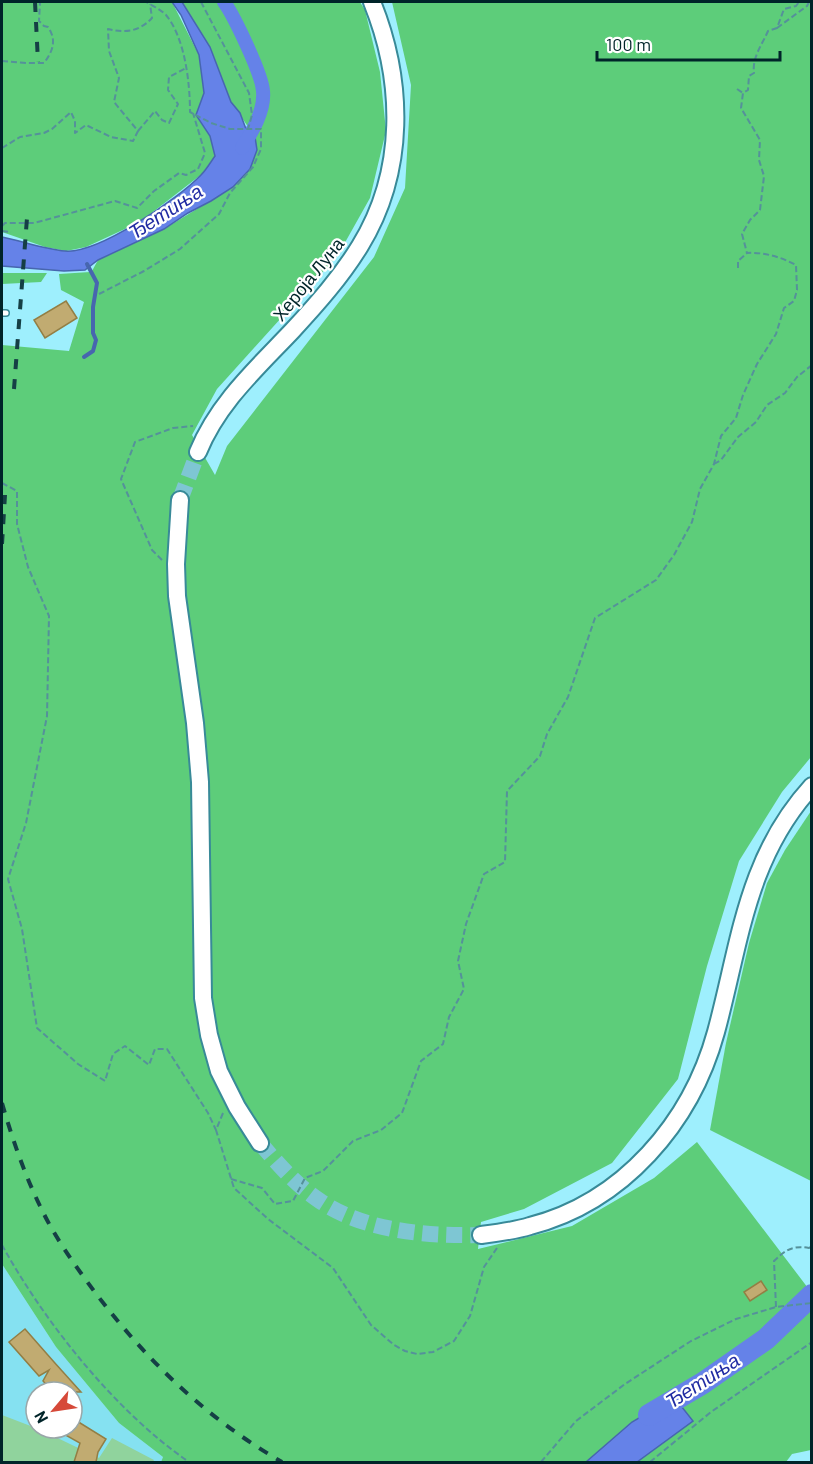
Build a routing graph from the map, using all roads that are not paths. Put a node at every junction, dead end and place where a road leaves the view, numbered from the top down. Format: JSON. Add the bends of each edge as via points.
{"nodes":[{"id":1,"x":372,"y":2,"type":"edge"},
{"id":2,"x":198,"y":452,"type":"tunnel mouth"},
{"id":3,"x":180,"y":500,"type":"tunnel mouth"},
{"id":4,"x":812,"y":786,"type":"edge"},
{"id":5,"x":260,"y":1143,"type":"tunnel mouth"},
{"id":6,"x":481,"y":1234,"type":"tunnel mouth"}],
"edges":[{"from":1,"to":2,"type":"main road","name":"Хероја Луна","via":[[394,80],[396,131],[384,194],[370,228],[336,281],[241,383],[211,425]]},
{"from":3,"to":5,"type":"main road","via":[[176,575],[200,782],[203,998],[213,1054],[232,1098]]},
{"from":4,"to":6,"type":"main road","via":[[783,824],[754,882],[712,1046],[680,1115],[641,1163],[600,1195],[550,1220]]}]}
